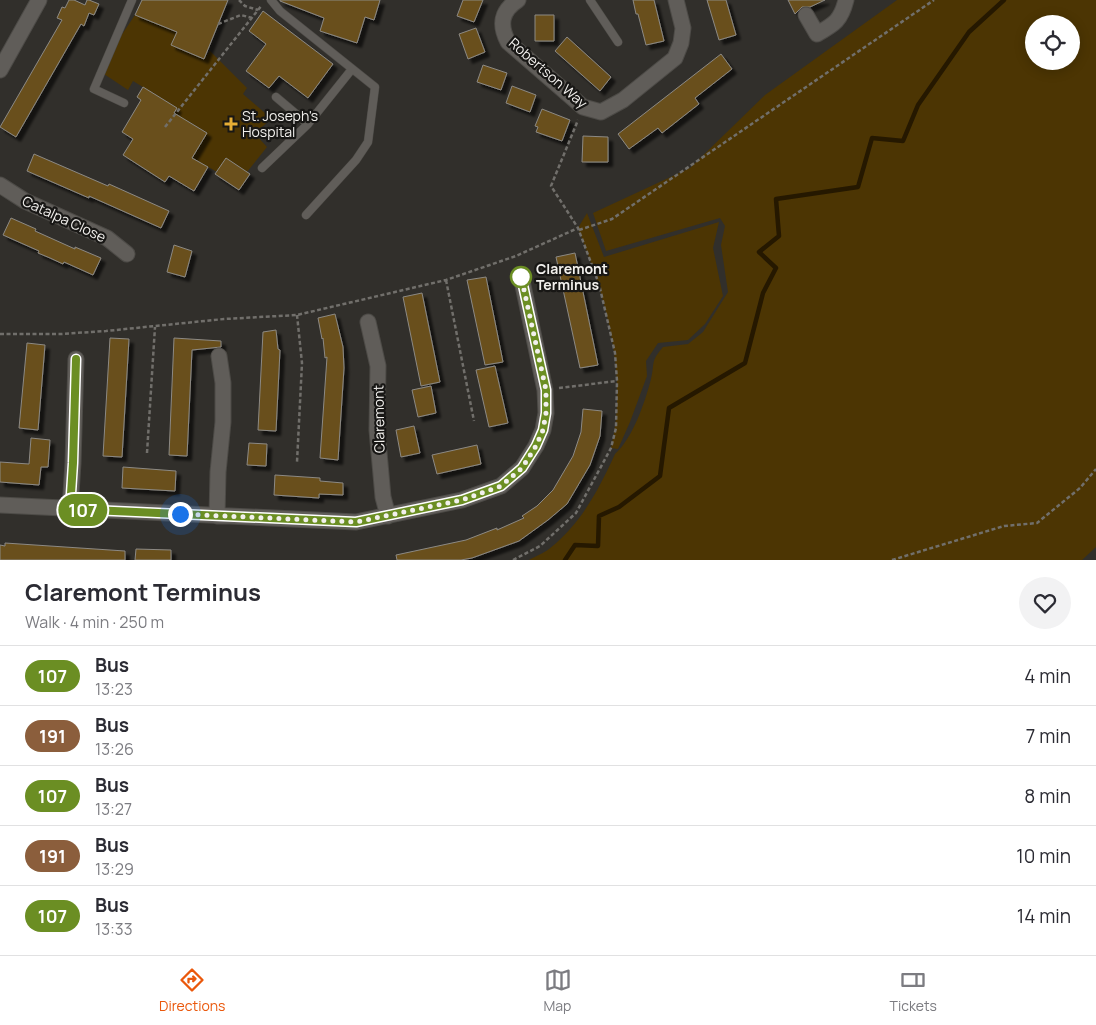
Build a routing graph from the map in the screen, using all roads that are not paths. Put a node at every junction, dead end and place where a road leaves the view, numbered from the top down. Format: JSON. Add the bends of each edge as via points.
{"nodes":[{"id":1,"x":132,"y":0,"type":"edge"},
{"id":2,"x":271,"y":0,"type":"edge"},
{"id":3,"x":518,"y":0,"type":"edge"},
{"id":4,"x":590,"y":0,"type":"edge"},
{"id":5,"x":676,"y":0,"type":"edge"},
{"id":6,"x":846,"y":0,"type":"edge"},
{"id":7,"x":35,"y":1,"type":"edge"},
{"id":8,"x":806,"y":15,"type":"dead end"},
{"id":9,"x":618,"y":42,"type":"dead end"},
{"id":10,"x":352,"y":69,"type":"junction"},
{"id":11,"x":0,"y":70,"type":"edge"},
{"id":12,"x":276,"y":97,"type":"dead end"},
{"id":13,"x":124,"y":103,"type":"dead end"},
{"id":14,"x":308,"y":124,"type":"junction"},
{"id":15,"x":262,"y":168,"type":"dead end"},
{"id":16,"x":0,"y":185,"type":"edge"},
{"id":17,"x":306,"y":214,"type":"dead end"},
{"id":18,"x":127,"y":254,"type":"dead end"},
{"id":19,"x":521,"y":276,"type":"dead end"},
{"id":20,"x":368,"y":322,"type":"dead end"},
{"id":21,"x":220,"y":356,"type":"dead end"},
{"id":22,"x":76,"y":359,"type":"dead end"},
{"id":23,"x":0,"y":505,"type":"edge"},
{"id":24,"x":70,"y":509,"type":"junction"},
{"id":25,"x":217,"y":516,"type":"junction"},
{"id":26,"x":388,"y":516,"type":"junction"}],
"edges":[{"from":1,"to":13,"type":"lane","via":[[94,89]]},
{"from":2,"to":10,"type":"lane","via":[[280,11]]},
{"from":3,"to":5,"type":"street","name":"Robertson Way","via":[[506,12],[502,23],[508,42],[583,107],[601,112],[623,100],[674,58],[683,28]]},
{"from":4,"to":9,"type":"lane"},
{"from":6,"to":8,"type":"street","via":[[843,14],[834,25],[817,34]]},
{"from":7,"to":11,"type":"street"},
{"from":10,"to":14,"type":"lane"},
{"from":10,"to":17,"type":"lane","via":[[375,87],[368,142],[356,160]]},
{"from":12,"to":14,"type":"lane"},
{"from":14,"to":15,"type":"lane"},
{"from":16,"to":18,"type":"street","name":"Catalpa Close","via":[[24,201],[107,238]]},
{"from":19,"to":26,"type":"street","via":[[546,390],[543,430],[536,446],[522,468],[501,486],[462,500]]},
{"from":20,"to":26,"type":"street","name":"Claremont","via":[[378,366],[377,430],[383,497]]},
{"from":21,"to":25,"type":"street","via":[[223,422]]},
{"from":22,"to":24,"type":"street"},
{"from":23,"to":24,"type":"street"},
{"from":24,"to":25,"type":"street"},
{"from":25,"to":26,"type":"street","via":[[356,522]]}]}
